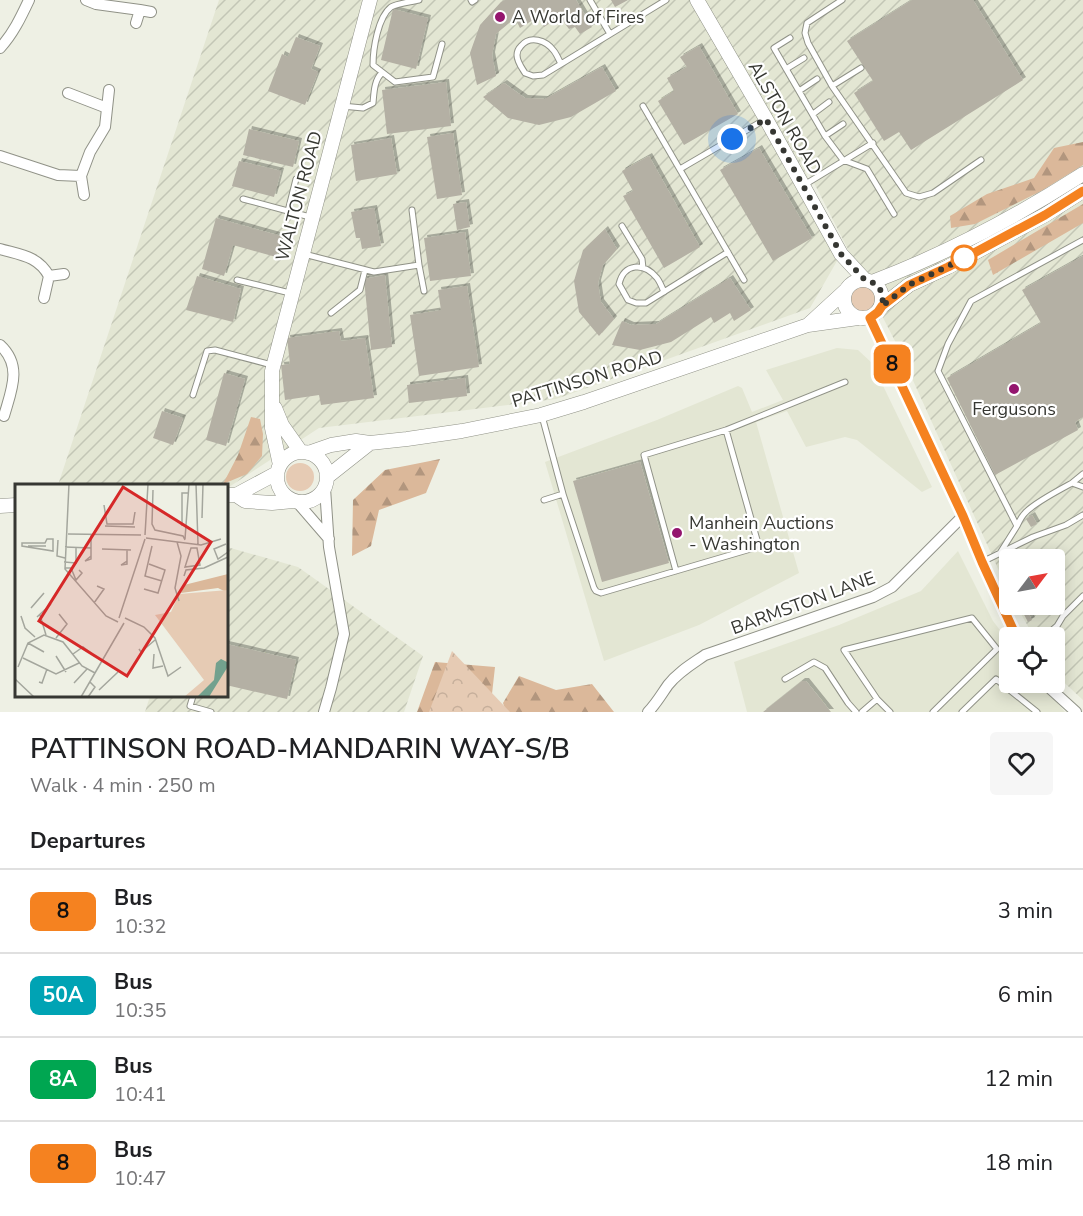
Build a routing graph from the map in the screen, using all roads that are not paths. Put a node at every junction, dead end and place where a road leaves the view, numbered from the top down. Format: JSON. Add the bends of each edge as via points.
{"nodes":[{"id":1,"x":29,"y":0,"type":"edge"},
{"id":2,"x":86,"y":0,"type":"edge"},
{"id":3,"x":370,"y":0,"type":"edge"},
{"id":4,"x":419,"y":0,"type":"edge"},
{"id":5,"x":590,"y":0,"type":"edge"},
{"id":6,"x":666,"y":0,"type":"edge"},
{"id":7,"x":696,"y":0,"type":"edge"},
{"id":8,"x":842,"y":0,"type":"edge"},
{"id":9,"x":136,"y":24,"type":"dead end"},
{"id":10,"x":610,"y":34,"type":"junction"},
{"id":11,"x":790,"y":38,"type":"dead end"},
{"id":12,"x":442,"y":44,"type":"dead end"},
{"id":13,"x":0,"y":48,"type":"edge"},
{"id":14,"x":804,"y":58,"type":"dead end"},
{"id":15,"x":561,"y":64,"type":"junction"},
{"id":16,"x":861,"y":68,"type":"dead end"},
{"id":17,"x":786,"y":69,"type":"junction"},
{"id":18,"x":382,"y":73,"type":"junction"},
{"id":19,"x":817,"y":79,"type":"dead end"},
{"id":20,"x":832,"y":86,"type":"junction"},
{"id":21,"x":109,"y":90,"type":"dead end"},
{"id":22,"x":799,"y":91,"type":"junction"},
{"id":23,"x":69,"y":93,"type":"dead end"},
{"id":24,"x":829,"y":102,"type":"dead end"},
{"id":25,"x":341,"y":106,"type":"junction"},
{"id":26,"x":643,"y":106,"type":"dead end"},
{"id":27,"x":107,"y":108,"type":"junction"},
{"id":28,"x":813,"y":114,"type":"junction"},
{"id":29,"x":766,"y":119,"type":"junction"},
{"id":30,"x":843,"y":124,"type":"dead end"},
{"id":31,"x":825,"y":136,"type":"junction"},
{"id":32,"x":873,"y":143,"type":"junction"},
{"id":33,"x":0,"y":156,"type":"edge"},
{"id":34,"x":843,"y":160,"type":"junction"},
{"id":35,"x":981,"y":160,"type":"dead end"},
{"id":36,"x":680,"y":169,"type":"junction"},
{"id":37,"x":1083,"y":174,"type":"edge"},
{"id":38,"x":81,"y":176,"type":"junction"},
{"id":39,"x":296,"y":178,"type":"dead end"},
{"id":40,"x":803,"y":186,"type":"junction"},
{"id":41,"x":1083,"y":191,"type":"edge"},
{"id":42,"x":84,"y":195,"type":"dead end"},
{"id":43,"x":243,"y":199,"type":"dead end"},
{"id":44,"x":412,"y":210,"type":"dead end"},
{"id":45,"x":288,"y":211,"type":"junction"},
{"id":46,"x":894,"y":214,"type":"dead end"},
{"id":47,"x":312,"y":217,"type":"junction"},
{"id":48,"x":622,"y":226,"type":"dead end"},
{"id":49,"x":1083,"y":240,"type":"edge"},
{"id":50,"x":0,"y":249,"type":"edge"},
{"id":51,"x":728,"y":252,"type":"junction"},
{"id":52,"x":303,"y":253,"type":"junction"},
{"id":53,"x":841,"y":254,"type":"junction"},
{"id":54,"x":419,"y":266,"type":"junction"},
{"id":55,"x":643,"y":268,"type":"junction"},
{"id":56,"x":365,"y":270,"type":"junction"},
{"id":57,"x":64,"y":274,"type":"dead end"},
{"id":58,"x":49,"y":276,"type":"junction"},
{"id":59,"x":237,"y":280,"type":"dead end"},
{"id":60,"x":744,"y":280,"type":"dead end"},
{"id":61,"x":868,"y":281,"type":"junction"},
{"id":62,"x":847,"y":289,"type":"junction"},
{"id":63,"x":424,"y":291,"type":"dead end"},
{"id":64,"x":664,"y":292,"type":"junction"},
{"id":65,"x":292,"y":294,"type":"junction"},
{"id":66,"x":44,"y":298,"type":"dead end"},
{"id":67,"x":882,"y":306,"type":"junction"},
{"id":68,"x":331,"y":313,"type":"dead end"},
{"id":69,"x":864,"y":318,"type":"junction"},
{"id":70,"x":808,"y":326,"type":"junction"},
{"id":71,"x":0,"y":345,"type":"edge"},
{"id":72,"x":273,"y":365,"type":"junction"},
{"id":73,"x":845,"y":382,"type":"dead end"},
{"id":74,"x":193,"y":394,"type":"dead end"},
{"id":75,"x":273,"y":403,"type":"junction"},
{"id":76,"x":541,"y":415,"type":"junction"},
{"id":77,"x":1,"y":419,"type":"edge"},
{"id":78,"x":726,"y":430,"type":"junction"},
{"id":79,"x":370,"y":443,"type":"junction"},
{"id":80,"x":305,"y":452,"type":"junction"},
{"id":81,"x":278,"y":469,"type":"junction"},
{"id":82,"x":1083,"y":474,"type":"edge"},
{"id":83,"x":326,"y":482,"type":"junction"},
{"id":84,"x":1072,"y":483,"type":"junction"},
{"id":85,"x":1083,"y":487,"type":"edge"},
{"id":86,"x":563,"y":494,"type":"junction"},
{"id":87,"x":231,"y":495,"type":"edge"},
{"id":88,"x":544,"y":500,"type":"dead end"},
{"id":89,"x":295,"y":502,"type":"junction"},
{"id":90,"x":15,"y":505,"type":"edge"},
{"id":91,"x":0,"y":506,"type":"edge"},
{"id":92,"x":1083,"y":515,"type":"edge"},
{"id":93,"x":963,"y":516,"type":"junction"},
{"id":94,"x":1017,"y":526,"type":"junction"},
{"id":95,"x":329,"y":539,"type":"junction"},
{"id":96,"x":1003,"y":549,"type":"edge"},
{"id":97,"x":1008,"y":549,"type":"edge"},
{"id":98,"x":999,"y":554,"type":"edge"},
{"id":99,"x":982,"y":562,"type":"junction"},
{"id":100,"x":676,"y":571,"type":"junction"},
{"id":101,"x":1083,"y":596,"type":"edge"},
{"id":102,"x":1012,"y":627,"type":"edge"},
{"id":103,"x":1056,"y":627,"type":"edge"},
{"id":104,"x":785,"y":679,"type":"dead end"},
{"id":105,"x":1055,"y":693,"type":"edge"},
{"id":106,"x":193,"y":697,"type":"edge"},
{"id":107,"x":877,"y":699,"type":"junction"},
{"id":108,"x":211,"y":712,"type":"edge"},
{"id":109,"x":324,"y":712,"type":"edge"},
{"id":110,"x":648,"y":712,"type":"edge"},
{"id":111,"x":855,"y":712,"type":"edge"},
{"id":112,"x":862,"y":712,"type":"edge"},
{"id":113,"x":890,"y":712,"type":"edge"},
{"id":114,"x":933,"y":712,"type":"edge"},
{"id":115,"x":962,"y":712,"type":"edge"},
{"id":116,"x":1037,"y":712,"type":"edge"},
{"id":117,"x":1076,"y":712,"type":"edge"}],
"edges":[{"from":1,"to":13,"type":"street"},
{"from":2,"to":9,"type":"street","via":[[145,11]]},
{"from":3,"to":25,"type":"street","name":"WALTON ROAD"},
{"from":4,"to":18,"type":"lane","via":[[392,6],[384,17],[373,52],[373,65]]},
{"from":5,"to":10,"type":"lane"},
{"from":6,"to":10,"type":"lane"},
{"from":7,"to":29,"type":"street","name":"ALSTON ROAD"},
{"from":8,"to":20,"type":"lane","via":[[807,22],[805,33]]},
{"from":10,"to":15,"type":"lane"},
{"from":11,"to":17,"type":"lane","via":[[774,48]]},
{"from":12,"to":18,"type":"lane","via":[[433,77],[394,82]]},
{"from":14,"to":17,"type":"lane"},
{"from":15,"to":15,"type":"lane","via":[[543,75],[533,76],[525,73],[516,57],[523,44],[536,39],[554,51]]},
{"from":16,"to":20,"type":"lane"},
{"from":17,"to":22,"type":"lane"},
{"from":18,"to":25,"type":"lane","via":[[373,103],[363,108]]},
{"from":19,"to":22,"type":"lane"},
{"from":20,"to":32,"type":"lane"},
{"from":21,"to":27,"type":"street"},
{"from":22,"to":28,"type":"lane"},
{"from":23,"to":27,"type":"street"},
{"from":24,"to":28,"type":"lane"},
{"from":25,"to":47,"type":"street","name":"WALTON ROAD"},
{"from":26,"to":36,"type":"lane"},
{"from":27,"to":38,"type":"street","via":[[105,126]]},
{"from":28,"to":31,"type":"lane"},
{"from":29,"to":36,"type":"lane"},
{"from":29,"to":40,"type":"street","name":"ALSTON ROAD"},
{"from":30,"to":31,"type":"lane"},
{"from":31,"to":34,"type":"lane"},
{"from":32,"to":34,"type":"lane"},
{"from":32,"to":35,"type":"lane","via":[[906,192],[919,197]]},
{"from":33,"to":38,"type":"street","via":[[58,175]]},
{"from":34,"to":40,"type":"lane"},
{"from":34,"to":46,"type":"lane","via":[[867,169]]},
{"from":36,"to":51,"type":"lane"},
{"from":37,"to":61,"type":"street","via":[[951,249]]},
{"from":38,"to":42,"type":"street"},
{"from":39,"to":45,"type":"lane"},
{"from":40,"to":53,"type":"street","name":"ALSTON ROAD"},
{"from":41,"to":67,"type":"street","via":[[1045,215],[909,285]]},
{"from":43,"to":45,"type":"lane"},
{"from":44,"to":54,"type":"lane"},
{"from":45,"to":47,"type":"lane"},
{"from":47,"to":52,"type":"street","name":"WALTON ROAD"},
{"from":48,"to":55,"type":"lane","via":[[642,259]]},
{"from":49,"to":94,"type":"lane","via":[[971,302],[938,371]]},
{"from":50,"to":58,"type":"street","via":[[34,259]]},
{"from":51,"to":60,"type":"lane"},
{"from":51,"to":64,"type":"lane"},
{"from":52,"to":56,"type":"lane"},
{"from":52,"to":65,"type":"street","name":"WALTON ROAD"},
{"from":53,"to":61,"type":"street","name":"ALSTON ROAD"},
{"from":53,"to":62,"type":"street","name":"ALSTON ROAD"},
{"from":54,"to":56,"type":"lane"},
{"from":54,"to":63,"type":"lane"},
{"from":55,"to":64,"type":"lane","via":[[657,278]]},
{"from":55,"to":64,"type":"lane","via":[[632,267],[621,278],[619,284],[628,300],[646,303]]},
{"from":56,"to":68,"type":"lane","via":[[360,290]]},
{"from":57,"to":58,"type":"street"},
{"from":58,"to":66,"type":"street"},
{"from":59,"to":65,"type":"lane"},
{"from":61,"to":62,"type":"street","via":[[854,282]]},
{"from":61,"to":67,"type":"street","via":[[881,291]]},
{"from":62,"to":69,"type":"street","via":[[846,308],[850,314]]},
{"from":62,"to":70,"type":"street","name":"PATTINSON ROAD"},
{"from":65,"to":72,"type":"street","name":"WALTON ROAD"},
{"from":67,"to":69,"type":"street"},
{"from":69,"to":70,"type":"street","name":"PATTINSON ROAD"},
{"from":69,"to":93,"type":"street"},
{"from":70,"to":76,"type":"street","name":"PATTINSON ROAD"},
{"from":71,"to":77,"type":"street","via":[[8,352],[14,376]]},
{"from":72,"to":74,"type":"lane","via":[[207,351]]},
{"from":72,"to":75,"type":"street","name":"WALTON ROAD"},
{"from":73,"to":78,"type":"lane"},
{"from":75,"to":80,"type":"street","name":"WALTON ROAD","via":[[282,425]]},
{"from":75,"to":81,"type":"street","name":"WALTON ROAD"},
{"from":76,"to":79,"type":"street","name":"PATTINSON ROAD","via":[[462,431]]},
{"from":76,"to":86,"type":"lane"},
{"from":78,"to":100,"type":"lane","via":[[757,540],[754,548]]},
{"from":78,"to":100,"type":"lane","via":[[644,455]]},
{"from":79,"to":80,"type":"street","name":"PATTINSON ROAD","via":[[331,444]]},
{"from":79,"to":83,"type":"street"},
{"from":80,"to":81,"type":"street","via":[[289,456]]},
{"from":80,"to":83,"type":"street","via":[[322,462]]},
{"from":81,"to":87,"type":"street"},
{"from":81,"to":89,"type":"street","via":[[280,490]]},
{"from":82,"to":84,"type":"lane"},
{"from":83,"to":89,"type":"street","via":[[313,500]]},
{"from":83,"to":95,"type":"street"},
{"from":84,"to":85,"type":"lane"},
{"from":84,"to":94,"type":"lane","via":[[1029,509]]},
{"from":86,"to":88,"type":"lane"},
{"from":86,"to":100,"type":"lane","via":[[596,591],[601,593]]},
{"from":87,"to":89,"type":"street","via":[[245,501]]},
{"from":89,"to":95,"type":"street"},
{"from":90,"to":91,"type":"street"},
{"from":92,"to":97,"type":"lane"},
{"from":93,"to":99,"type":"street"},
{"from":93,"to":110,"type":"street","name":"BARMSTON LANE","via":[[892,587],[705,655],[683,669]]},
{"from":94,"to":96,"type":"lane"},
{"from":95,"to":109,"type":"street","via":[[344,634]]},
{"from":98,"to":99,"type":"lane"},
{"from":99,"to":102,"type":"street"},
{"from":101,"to":103,"type":"lane"},
{"from":104,"to":111,"type":"lane","via":[[814,662],[825,668]]},
{"from":105,"to":117,"type":"street"},
{"from":106,"to":108,"type":"lane","via":[[190,706]]},
{"from":107,"to":112,"type":"lane"},
{"from":107,"to":113,"type":"lane"},
{"from":107,"to":114,"type":"lane","via":[[844,650],[972,618],[998,649]]},
{"from":115,"to":116,"type":"lane","via":[[996,679]]}]}
